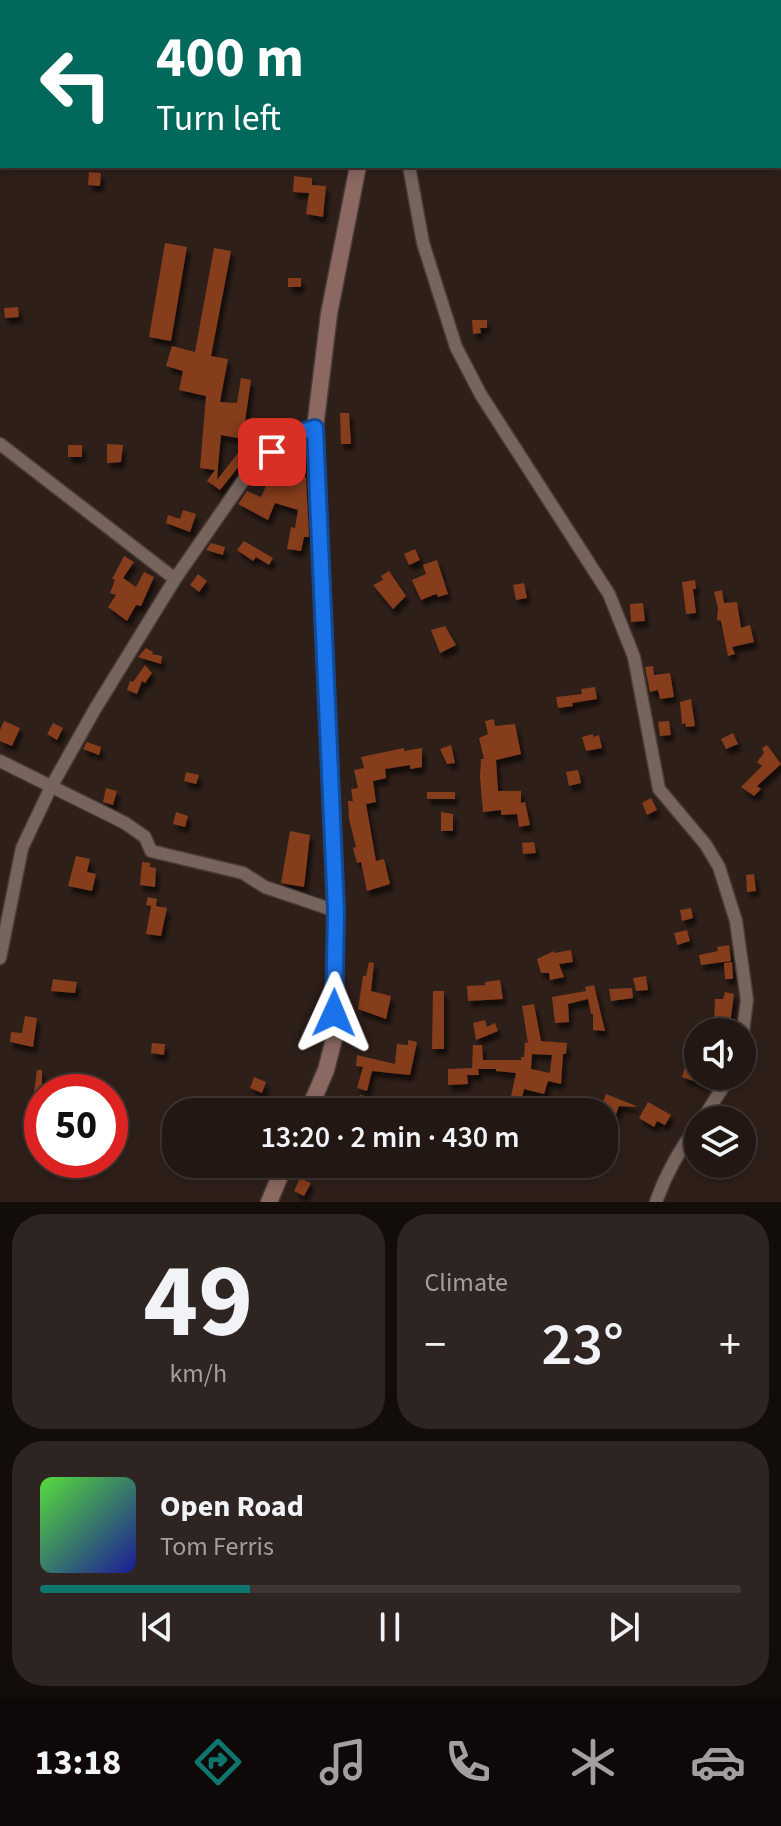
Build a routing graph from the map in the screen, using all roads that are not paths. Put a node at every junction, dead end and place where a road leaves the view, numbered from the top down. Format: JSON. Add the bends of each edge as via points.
{"nodes":[{"id":1,"x":358,"y":168,"type":"edge"},
{"id":2,"x":409,"y":168,"type":"edge"},
{"id":3,"x":315,"y":428,"type":"junction"},
{"id":4,"x":0,"y":444,"type":"edge"},
{"id":5,"x":175,"y":579,"type":"junction"},
{"id":6,"x":0,"y":761,"type":"edge"},
{"id":7,"x":51,"y":787,"type":"junction"},
{"id":8,"x":336,"y":911,"type":"junction"},
{"id":9,"x":0,"y":958,"type":"edge"},
{"id":10,"x":745,"y":1018,"type":"edge"},
{"id":11,"x":314,"y":1098,"type":"edge"},
{"id":12,"x":684,"y":1144,"type":"edge"},
{"id":13,"x":279,"y":1178,"type":"edge"},
{"id":14,"x":269,"y":1202,"type":"edge"},
{"id":15,"x":656,"y":1202,"type":"edge"}],
"edges":[{"from":1,"to":3,"type":"main road","via":[[329,314]]},
{"from":2,"to":10,"type":"street","via":[[426,255],[456,347],[481,395],[609,594],[634,657],[659,789],[719,867],[736,921]]},
{"from":3,"to":5,"type":"street","via":[[284,443],[245,478]]},
{"from":3,"to":8,"type":"main road"},
{"from":4,"to":5,"type":"street"},
{"from":5,"to":7,"type":"street"},
{"from":6,"to":7,"type":"street"},
{"from":7,"to":8,"type":"street","via":[[125,823],[145,837],[151,851],[243,873],[265,887]]},
{"from":7,"to":9,"type":"street","via":[[22,848]]},
{"from":8,"to":11,"type":"main road","via":[[334,1039]]},
{"from":12,"to":15,"type":"street"},
{"from":13,"to":14,"type":"main road"}]}
